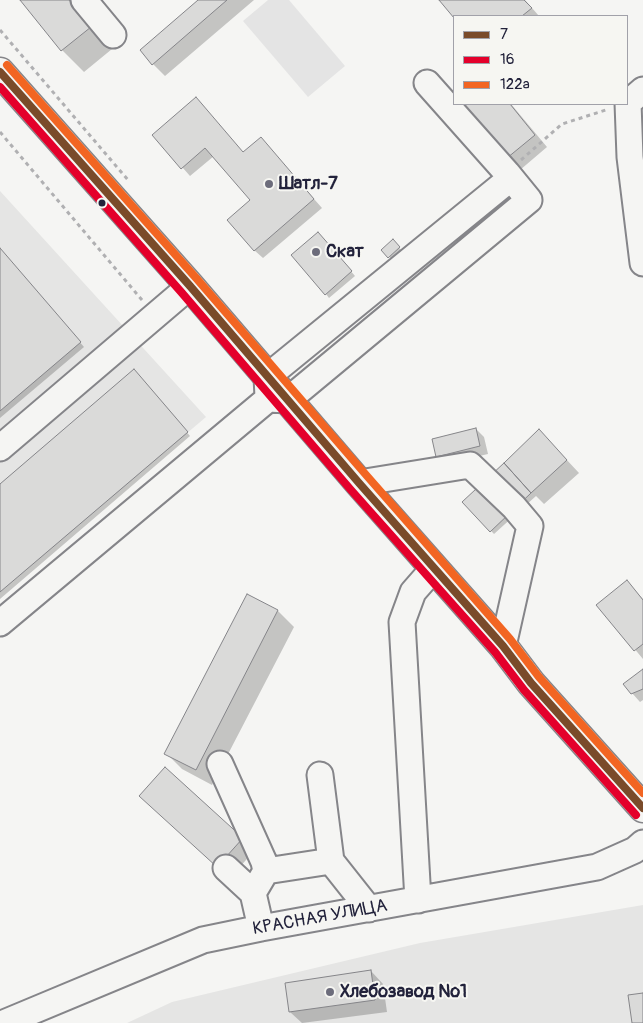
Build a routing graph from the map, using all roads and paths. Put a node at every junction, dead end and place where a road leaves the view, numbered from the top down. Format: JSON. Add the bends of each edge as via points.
{"nodes":[{"id":1,"x":84,"y":0,"type":"edge"},
{"id":2,"x":113,"y":35,"type":"dead end"},
{"id":3,"x":0,"y":72,"type":"edge"},
{"id":4,"x":427,"y":83,"type":"dead end"},
{"id":5,"x":629,"y":100,"type":"edge"},
{"id":6,"x":615,"y":105,"type":"edge"},
{"id":7,"x":0,"y":132,"type":"edge"},
{"id":8,"x":509,"y":175,"type":"junction"},
{"id":9,"x":643,"y":263,"type":"edge"},
{"id":10,"x":190,"y":286,"type":"junction"},
{"id":11,"x":155,"y":316,"type":"junction"},
{"id":12,"x":275,"y":392,"type":"junction"},
{"id":13,"x":0,"y":448,"type":"edge"},
{"id":14,"x":359,"y":483,"type":"junction"},
{"id":15,"x":434,"y":568,"type":"junction"},
{"id":16,"x":0,"y":623,"type":"edge"},
{"id":17,"x":502,"y":646,"type":"junction"},
{"id":18,"x":220,"y":764,"type":"dead end"},
{"id":19,"x":320,"y":775,"type":"dead end"},
{"id":20,"x":643,"y":808,"type":"edge"},
{"id":21,"x":643,"y":843,"type":"edge"},
{"id":22,"x":330,"y":861,"type":"junction"},
{"id":23,"x":226,"y":868,"type":"dead end"},
{"id":24,"x":266,"y":871,"type":"junction"},
{"id":25,"x":253,"y":893,"type":"junction"},
{"id":26,"x":418,"y":900,"type":"junction"},
{"id":27,"x":369,"y":910,"type":"junction"},
{"id":28,"x":261,"y":928,"type":"junction"},
{"id":29,"x":4,"y":1023,"type":"edge"}],
"edges":[{"from":1,"to":2,"type":"street"},
{"from":3,"to":10,"type":"main road"},
{"from":4,"to":8,"type":"street"},
{"from":5,"to":9,"type":"street","via":[[630,157]]},
{"from":6,"to":8,"type":"path","via":[[562,124]]},
{"from":7,"to":11,"type":"path"},
{"from":8,"to":12,"type":"street"},
{"from":10,"to":11,"type":"street"},
{"from":10,"to":12,"type":"main road"},
{"from":11,"to":13,"type":"street"},
{"from":12,"to":14,"type":"main road"},
{"from":12,"to":16,"type":"street"},
{"from":14,"to":15,"type":"main road"},
{"from":14,"to":17,"type":"street","via":[[470,465],[514,507],[530,526]]},
{"from":15,"to":17,"type":"main road"},
{"from":15,"to":26,"type":"street","via":[[413,592],[402,622]]},
{"from":17,"to":20,"type":"main road"},
{"from":18,"to":24,"type":"street"},
{"from":19,"to":22,"type":"street"},
{"from":21,"to":26,"type":"street","name":"КРАСНАЯ УЛИЦА","via":[[635,850],[597,867]]},
{"from":22,"to":24,"type":"street"},
{"from":22,"to":27,"type":"street"},
{"from":23,"to":25,"type":"street"},
{"from":24,"to":25,"type":"street"},
{"from":25,"to":28,"type":"street"},
{"from":26,"to":27,"type":"street","name":"КРАСНАЯ УЛИЦА"},
{"from":27,"to":28,"type":"street","name":"КРАСНАЯ УЛИЦА"},
{"from":28,"to":29,"type":"street","name":"КРАСНАЯ УЛИЦА","via":[[203,940]]}]}
